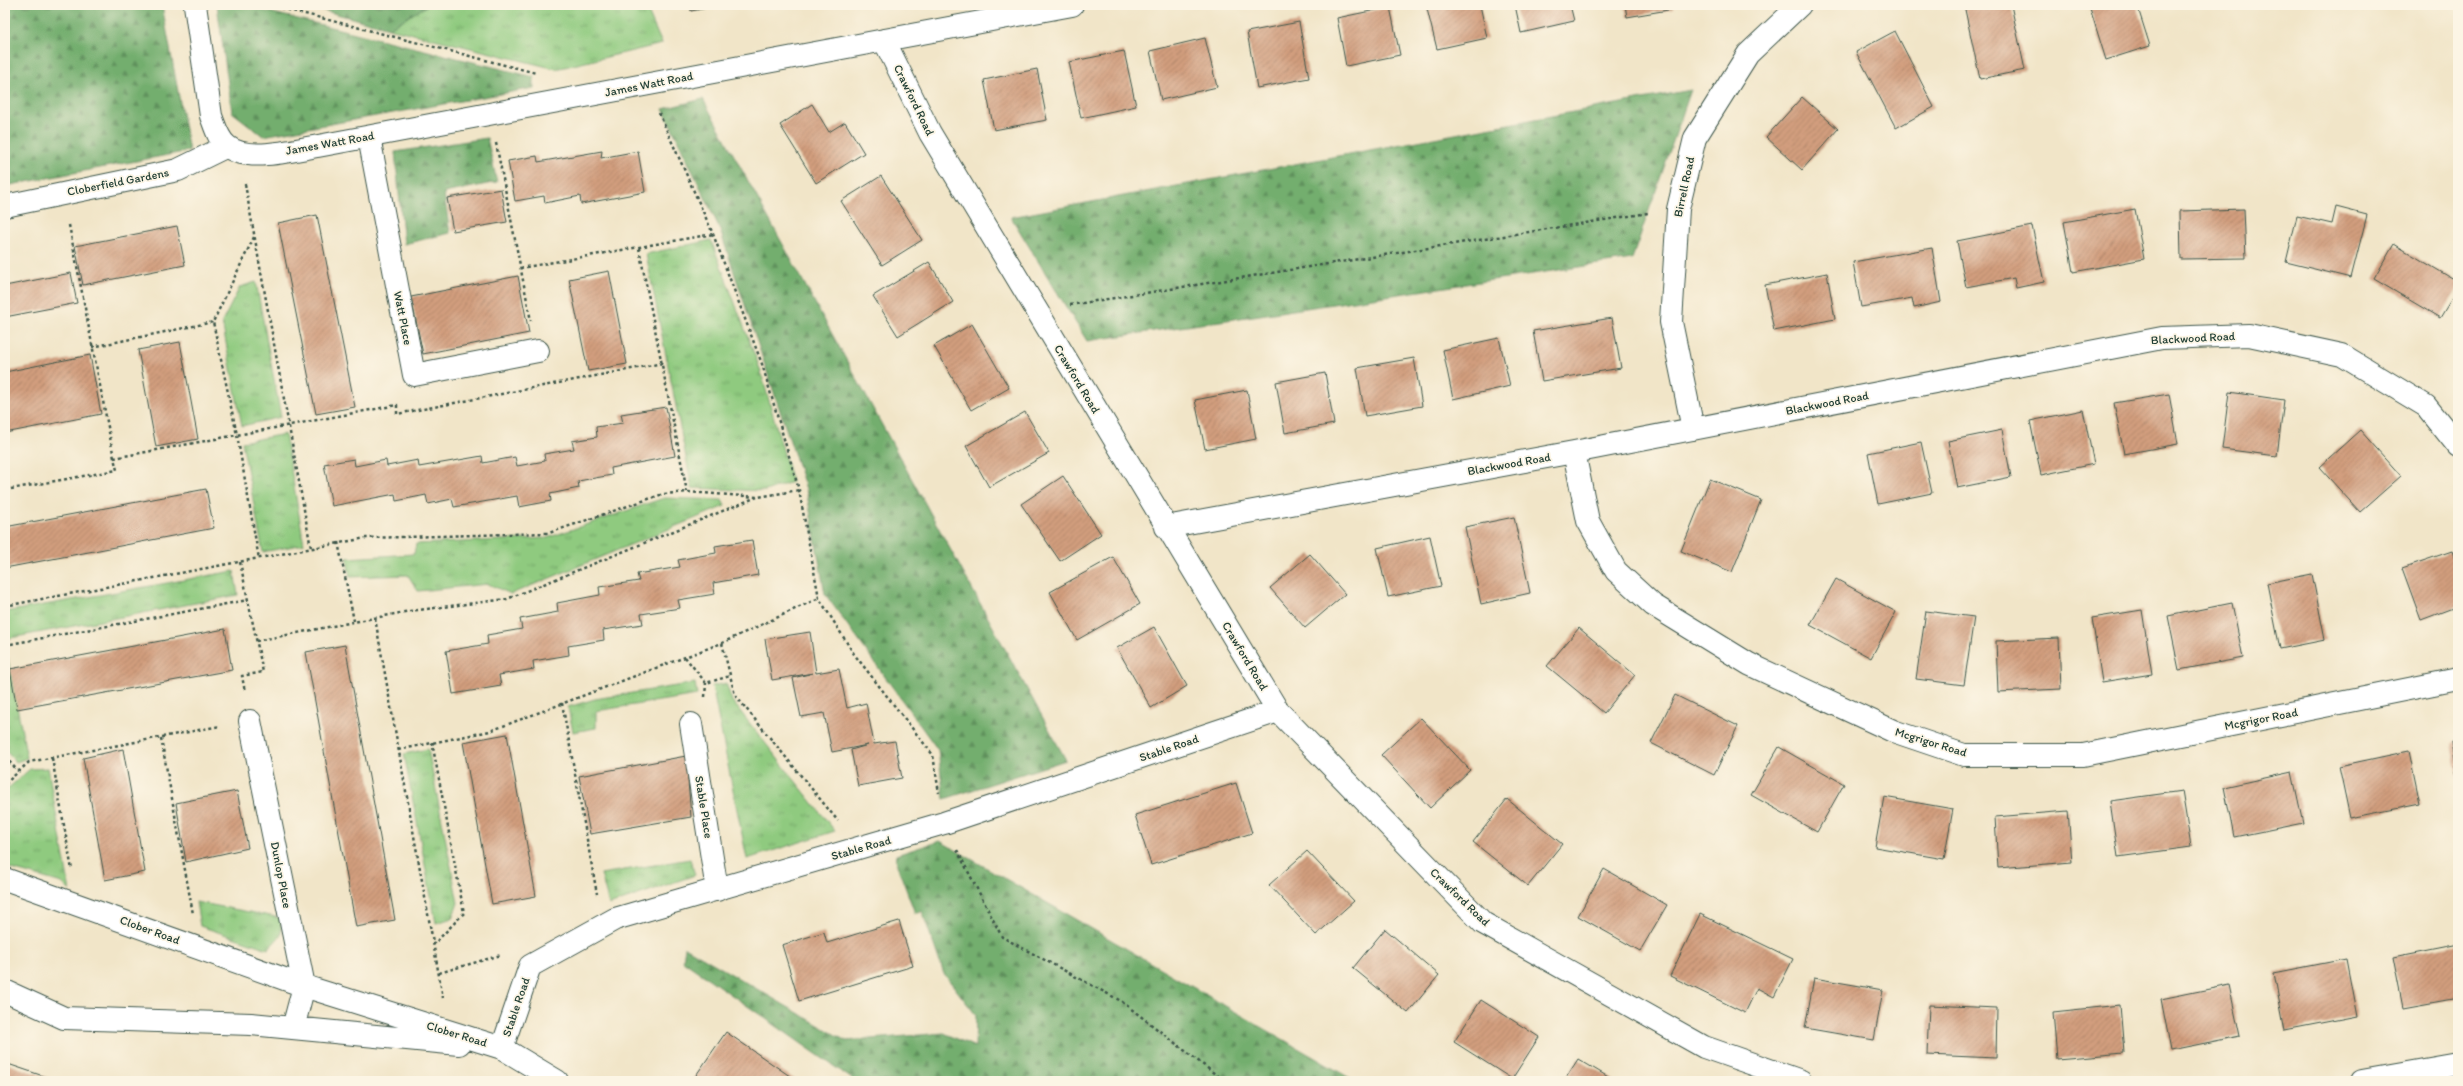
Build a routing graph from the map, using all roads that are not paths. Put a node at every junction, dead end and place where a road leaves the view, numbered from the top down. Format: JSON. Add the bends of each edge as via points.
{"nodes":[{"id":1,"x":195,"y":5,"type":"edge"},
{"id":2,"x":1072,"y":5,"type":"edge"},
{"id":3,"x":1800,"y":5,"type":"edge"},
{"id":4,"x":884,"y":40,"type":"junction"},
{"id":5,"x":369,"y":137,"type":"junction"},
{"id":6,"x":233,"y":150,"type":"junction"},
{"id":7,"x":5,"y":206,"type":"edge"},
{"id":8,"x":538,"y":351,"type":"road end"},
{"id":9,"x":1693,"y":429,"type":"junction"},
{"id":10,"x":2458,"y":446,"type":"edge"},
{"id":11,"x":1574,"y":452,"type":"junction"},
{"id":12,"x":1166,"y":527,"type":"junction"},
{"id":13,"x":2458,"y":680,"type":"edge"},
{"id":14,"x":1278,"y":711,"type":"junction"},
{"id":15,"x":250,"y":721,"type":"road end"},
{"id":16,"x":691,"y":724,"type":"dead end"},
{"id":17,"x":5,"y":879,"type":"edge"},
{"id":18,"x":717,"y":890,"type":"junction"},
{"id":19,"x":304,"y":986,"type":"junction"},
{"id":20,"x":5,"y":991,"type":"edge"},
{"id":21,"x":293,"y":1028,"type":"junction"},
{"id":22,"x":502,"y":1048,"type":"junction"},
{"id":23,"x":2458,"y":1064,"type":"edge"},
{"id":24,"x":557,"y":1081,"type":"edge"},
{"id":25,"x":1801,"y":1081,"type":"edge"},
{"id":26,"x":2362,"y":1081,"type":"edge"}],
"edges":[{"from":1,"to":6,"type":"street","via":[[211,116],[216,132]]},
{"from":2,"to":4,"type":"street","name":"James Watt Road"},
{"from":3,"to":9,"type":"street","name":"Birrell Road","via":[[1748,54],[1695,138],[1678,208],[1671,322]]},
{"from":4,"to":5,"type":"street","name":"James Watt Road"},
{"from":4,"to":12,"type":"street","name":"Crawford Road","via":[[930,133]]},
{"from":5,"to":6,"type":"street","name":"James Watt Road","via":[[275,153]]},
{"from":5,"to":8,"type":"street","name":"Watt Place","via":[[414,375]]},
{"from":6,"to":7,"type":"street","name":"Cloberfield Gardens","via":[[178,170]]},
{"from":9,"to":10,"type":"street","name":"Blackwood Road","via":[[2162,338],[2249,335],[2342,355],[2426,406]]},
{"from":9,"to":11,"type":"street","name":"Blackwood Road"},
{"from":11,"to":12,"type":"street","name":"Blackwood Road"},
{"from":11,"to":13,"type":"street","name":"Mcgrigor Road","via":[[1588,521],[1616,571],[1653,605],[1749,664],[1893,731],[1964,755],[2083,755]]},
{"from":12,"to":14,"type":"street","name":"Crawford Road"},
{"from":14,"to":18,"type":"street","name":"Stable Road","via":[[944,823]]},
{"from":14,"to":25,"type":"street","name":"Crawford Road","via":[[1483,923],[1704,1047]]},
{"from":15,"to":19,"type":"street","name":"Dunlop Place"},
{"from":16,"to":18,"type":"street","name":"Stable Place"},
{"from":17,"to":19,"type":"street","name":"Clober Road"},
{"from":18,"to":22,"type":"street","name":"Stable Road","via":[[616,919],[530,966]]},
{"from":19,"to":21,"type":"street","name":"Dunlop Place"},
{"from":19,"to":22,"type":"street","name":"Clober Road"},
{"from":20,"to":21,"type":"street","name":"Clober Road","via":[[64,1018],[251,1024]]},
{"from":21,"to":22,"type":"street","name":"Clober Road"},
{"from":22,"to":24,"type":"street"},
{"from":23,"to":26,"type":"street"}]}
